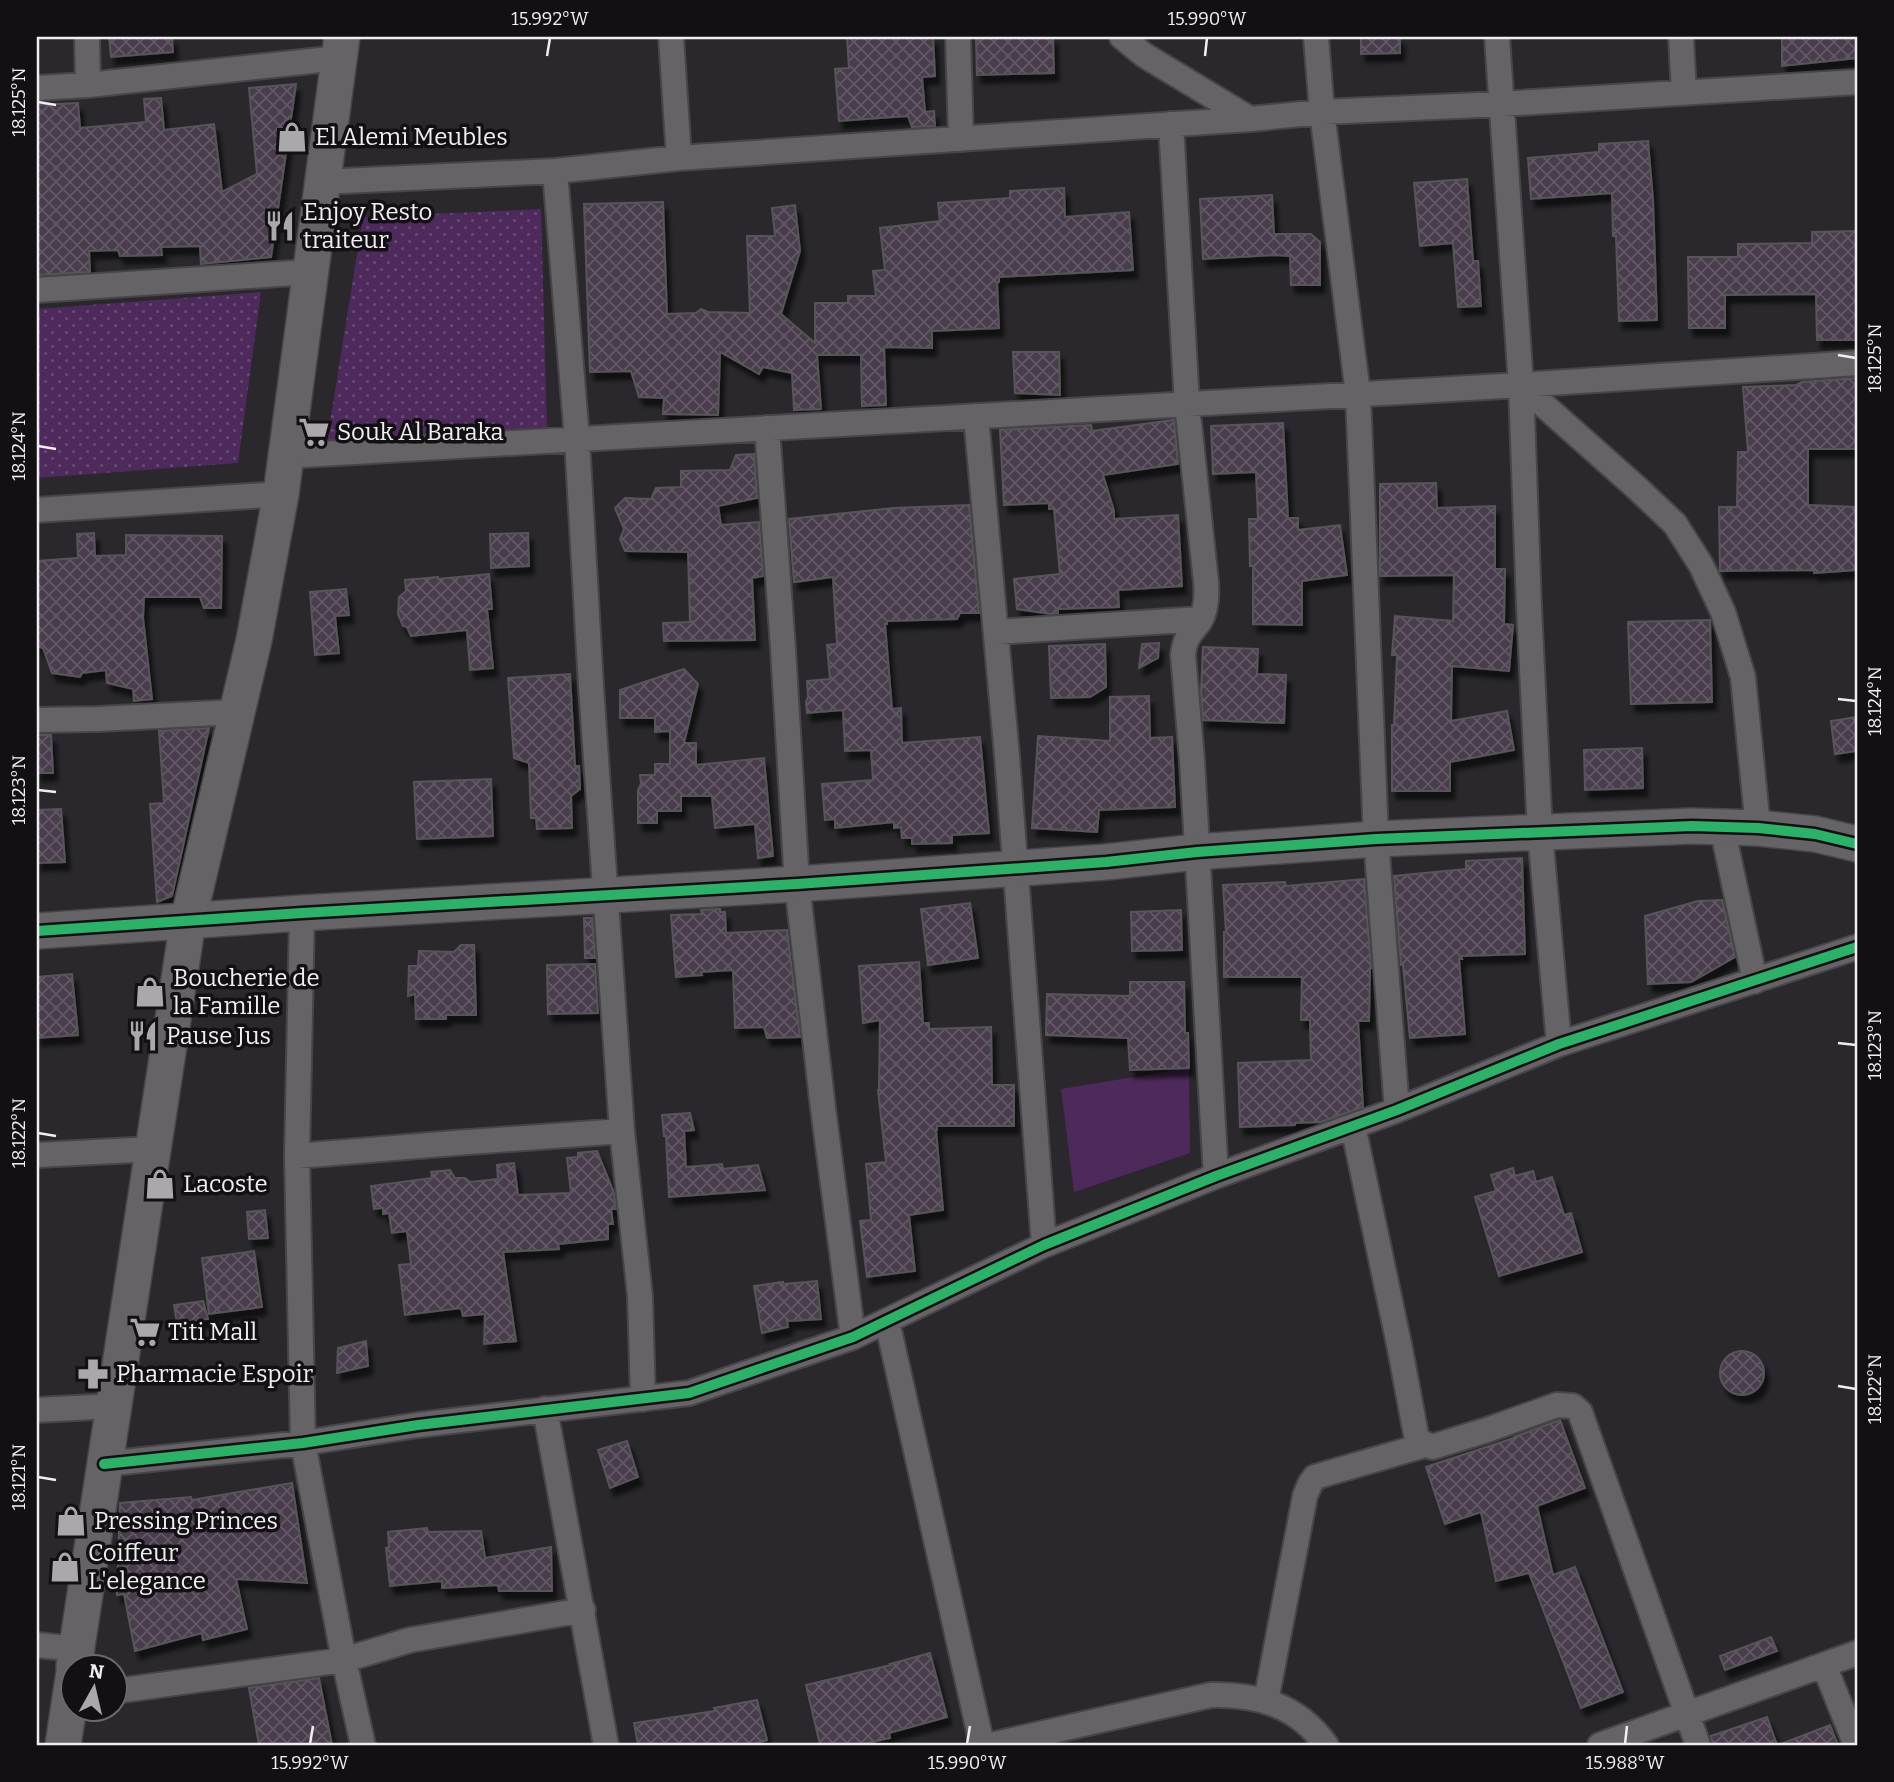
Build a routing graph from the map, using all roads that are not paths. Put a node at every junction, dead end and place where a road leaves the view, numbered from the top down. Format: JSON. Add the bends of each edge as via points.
{"nodes":[{"id":1,"x":87,"y":37,"type":"edge"},
{"id":2,"x":671,"y":37,"type":"edge"},
{"id":3,"x":958,"y":37,"type":"edge"},
{"id":4,"x":1122,"y":37,"type":"edge"},
{"id":5,"x":1316,"y":37,"type":"edge"},
{"id":6,"x":1497,"y":37,"type":"edge"},
{"id":7,"x":1681,"y":37,"type":"edge"},
{"id":8,"x":1143,"y":46,"type":"edge"},
{"id":9,"x":341,"y":48,"type":"edge"},
{"id":10,"x":1857,"y":82,"type":"edge"},
{"id":11,"x":88,"y":85,"type":"junction"},
{"id":12,"x":37,"y":88,"type":"edge"},
{"id":13,"x":1684,"y":93,"type":"junction"},
{"id":14,"x":1502,"y":104,"type":"junction"},
{"id":15,"x":1322,"y":112,"type":"junction"},
{"id":16,"x":1250,"y":119,"type":"junction"},
{"id":17,"x":1171,"y":124,"type":"junction"},
{"id":18,"x":961,"y":139,"type":"junction"},
{"id":19,"x":679,"y":158,"type":"junction"},
{"id":20,"x":555,"y":171,"type":"junction"},
{"id":21,"x":321,"y":182,"type":"junction"},
{"id":22,"x":309,"y":272,"type":"junction"},
{"id":23,"x":37,"y":290,"type":"edge"},
{"id":24,"x":1857,"y":363,"type":"edge"},
{"id":25,"x":1521,"y":385,"type":"junction"},
{"id":26,"x":1358,"y":394,"type":"junction"},
{"id":27,"x":1186,"y":404,"type":"junction"},
{"id":28,"x":976,"y":416,"type":"junction"},
{"id":29,"x":766,"y":429,"type":"junction"},
{"id":30,"x":577,"y":439,"type":"junction"},
{"id":31,"x":285,"y":456,"type":"junction"},
{"id":32,"x":281,"y":494,"type":"junction"},
{"id":33,"x":37,"y":510,"type":"edge"},
{"id":34,"x":1201,"y":619,"type":"junction"},
{"id":35,"x":996,"y":632,"type":"junction"},
{"id":36,"x":237,"y":712,"type":"junction"},
{"id":37,"x":37,"y":720,"type":"edge"},
{"id":38,"x":1722,"y":827,"type":"junction"},
{"id":39,"x":1758,"y":828,"type":"junction"},
{"id":40,"x":1540,"y":833,"type":"junction"},
{"id":41,"x":1376,"y":839,"type":"junction"},
{"id":42,"x":1857,"y":844,"type":"edge"},
{"id":43,"x":1197,"y":852,"type":"junction"},
{"id":44,"x":1016,"y":868,"type":"junction"},
{"id":45,"x":797,"y":884,"type":"junction"},
{"id":46,"x":606,"y":895,"type":"junction"},
{"id":47,"x":302,"y":913,"type":"junction"},
{"id":48,"x":188,"y":921,"type":"junction"},
{"id":49,"x":37,"y":931,"type":"edge"},
{"id":50,"x":1857,"y":947,"type":"edge"},
{"id":51,"x":1755,"y":981,"type":"junction"},
{"id":52,"x":1559,"y":1044,"type":"junction"},
{"id":53,"x":1397,"y":1110,"type":"junction"},
{"id":54,"x":1353,"y":1126,"type":"junction"},
{"id":55,"x":622,"y":1131,"type":"junction"},
{"id":56,"x":154,"y":1149,"type":"junction"},
{"id":57,"x":37,"y":1155,"type":"edge"},
{"id":58,"x":298,"y":1156,"type":"junction"},
{"id":59,"x":1216,"y":1175,"type":"junction"},
{"id":60,"x":1044,"y":1245,"type":"junction"},
{"id":61,"x":887,"y":1321,"type":"junction"},
{"id":62,"x":853,"y":1337,"type":"junction"},
{"id":63,"x":643,"y":1399,"type":"junction"},
{"id":64,"x":113,"y":1406,"type":"junction"},
{"id":65,"x":545,"y":1409,"type":"junction"},
{"id":66,"x":37,"y":1410,"type":"edge"},
{"id":67,"x":303,"y":1443,"type":"junction"},
{"id":68,"x":1425,"y":1445,"type":"junction"},
{"id":69,"x":104,"y":1464,"type":"junction"},
{"id":70,"x":583,"y":1610,"type":"junction"},
{"id":71,"x":37,"y":1645,"type":"edge"},
{"id":72,"x":77,"y":1652,"type":"edge"},
{"id":73,"x":1857,"y":1653,"type":"edge"},
{"id":74,"x":344,"y":1660,"type":"junction"},
{"id":75,"x":60,"y":1664,"type":"edge"},
{"id":76,"x":1824,"y":1665,"type":"junction"},
{"id":77,"x":130,"y":1688,"type":"edge"},
{"id":78,"x":1266,"y":1700,"type":"junction"},
{"id":79,"x":1688,"y":1715,"type":"junction"},
{"id":80,"x":67,"y":1722,"type":"edge"},
{"id":81,"x":63,"y":1745,"type":"edge"},
{"id":82,"x":363,"y":1745,"type":"edge"},
{"id":83,"x":606,"y":1745,"type":"edge"},
{"id":84,"x":982,"y":1745,"type":"edge"},
{"id":85,"x":991,"y":1745,"type":"edge"},
{"id":86,"x":1326,"y":1745,"type":"edge"},
{"id":87,"x":1600,"y":1745,"type":"edge"},
{"id":88,"x":1698,"y":1745,"type":"edge"},
{"id":89,"x":1856,"y":1745,"type":"edge"}],
"edges":[{"from":1,"to":11,"type":"street"},
{"from":2,"to":19,"type":"street"},
{"from":3,"to":18,"type":"street"},
{"from":4,"to":8,"type":"street"},
{"from":5,"to":15,"type":"street"},
{"from":6,"to":14,"type":"street"},
{"from":7,"to":13,"type":"street"},
{"from":8,"to":16,"type":"street"},
{"from":9,"to":11,"type":"street"},
{"from":9,"to":21,"type":"street"},
{"from":10,"to":13,"type":"street"},
{"from":11,"to":12,"type":"street"},
{"from":13,"to":14,"type":"street"},
{"from":14,"to":15,"type":"street"},
{"from":14,"to":25,"type":"street"},
{"from":15,"to":16,"type":"street"},
{"from":15,"to":26,"type":"street"},
{"from":16,"to":17,"type":"street"},
{"from":17,"to":18,"type":"street"},
{"from":17,"to":27,"type":"street"},
{"from":18,"to":19,"type":"street"},
{"from":19,"to":20,"type":"street"},
{"from":20,"to":21,"type":"street"},
{"from":20,"to":30,"type":"street"},
{"from":21,"to":22,"type":"street"},
{"from":22,"to":23,"type":"street"},
{"from":22,"to":31,"type":"street"},
{"from":24,"to":25,"type":"street"},
{"from":25,"to":26,"type":"street"},
{"from":25,"to":39,"type":"street","via":[[1675,524],[1701,565],[1723,612],[1743,677]]},
{"from":25,"to":40,"type":"street"},
{"from":26,"to":27,"type":"street"},
{"from":26,"to":41,"type":"street"},
{"from":27,"to":28,"type":"street"},
{"from":27,"to":34,"type":"street","via":[[1206,582]]},
{"from":28,"to":29,"type":"street"},
{"from":28,"to":35,"type":"street"},
{"from":29,"to":30,"type":"street"},
{"from":29,"to":45,"type":"street"},
{"from":30,"to":31,"type":"street"},
{"from":30,"to":46,"type":"street"},
{"from":31,"to":32,"type":"street"},
{"from":32,"to":33,"type":"street"},
{"from":32,"to":36,"type":"street"},
{"from":34,"to":35,"type":"street"},
{"from":34,"to":43,"type":"street","via":[[1185,641],[1183,655]]},
{"from":35,"to":44,"type":"street"},
{"from":36,"to":37,"type":"street"},
{"from":36,"to":48,"type":"street"},
{"from":38,"to":39,"type":"street"},
{"from":38,"to":40,"type":"street"},
{"from":38,"to":51,"type":"street"},
{"from":39,"to":42,"type":"street"},
{"from":40,"to":41,"type":"street"},
{"from":40,"to":52,"type":"street"},
{"from":41,"to":43,"type":"street"},
{"from":41,"to":53,"type":"street"},
{"from":43,"to":44,"type":"street"},
{"from":43,"to":59,"type":"street"},
{"from":44,"to":45,"type":"street"},
{"from":44,"to":60,"type":"street"},
{"from":45,"to":46,"type":"street"},
{"from":45,"to":62,"type":"street"},
{"from":46,"to":47,"type":"street"},
{"from":46,"to":55,"type":"street"},
{"from":47,"to":48,"type":"street"},
{"from":47,"to":58,"type":"street"},
{"from":48,"to":49,"type":"street"},
{"from":48,"to":56,"type":"street"},
{"from":50,"to":51,"type":"street"},
{"from":51,"to":52,"type":"street"},
{"from":52,"to":53,"type":"street"},
{"from":53,"to":54,"type":"street"},
{"from":54,"to":59,"type":"street"},
{"from":54,"to":68,"type":"street","via":[[1417,1440]]},
{"from":55,"to":58,"type":"street"},
{"from":55,"to":63,"type":"street","via":[[640,1296]]},
{"from":56,"to":57,"type":"street"},
{"from":56,"to":64,"type":"street"},
{"from":58,"to":67,"type":"street"},
{"from":59,"to":60,"type":"street"},
{"from":60,"to":61,"type":"street"},
{"from":61,"to":62,"type":"street"},
{"from":61,"to":84,"type":"street"},
{"from":62,"to":63,"type":"street","via":[[689,1393]]},
{"from":63,"to":65,"type":"street"},
{"from":64,"to":66,"type":"street"},
{"from":64,"to":69,"type":"street"},
{"from":65,"to":67,"type":"street"},
{"from":65,"to":70,"type":"street"},
{"from":67,"to":69,"type":"street"},
{"from":67,"to":74,"type":"street"},
{"from":68,"to":78,"type":"street","via":[[1315,1477],[1310,1484]]},
{"from":68,"to":79,"type":"street","via":[[1432,1447],[1557,1405],[1573,1406],[1580,1412]]},
{"from":69,"to":72,"type":"street"},
{"from":70,"to":74,"type":"street","via":[[410,1640]]},
{"from":70,"to":83,"type":"street"},
{"from":71,"to":75,"type":"street"},
{"from":73,"to":76,"type":"street"},
{"from":74,"to":77,"type":"street"},
{"from":74,"to":82,"type":"street"},
{"from":76,"to":79,"type":"street"},
{"from":76,"to":89,"type":"street"},
{"from":78,"to":85,"type":"street","via":[[1210,1695]]},
{"from":78,"to":86,"type":"street","via":[[1295,1714]]},
{"from":79,"to":87,"type":"street"},
{"from":79,"to":88,"type":"street"},
{"from":80,"to":81,"type":"street"}]}
